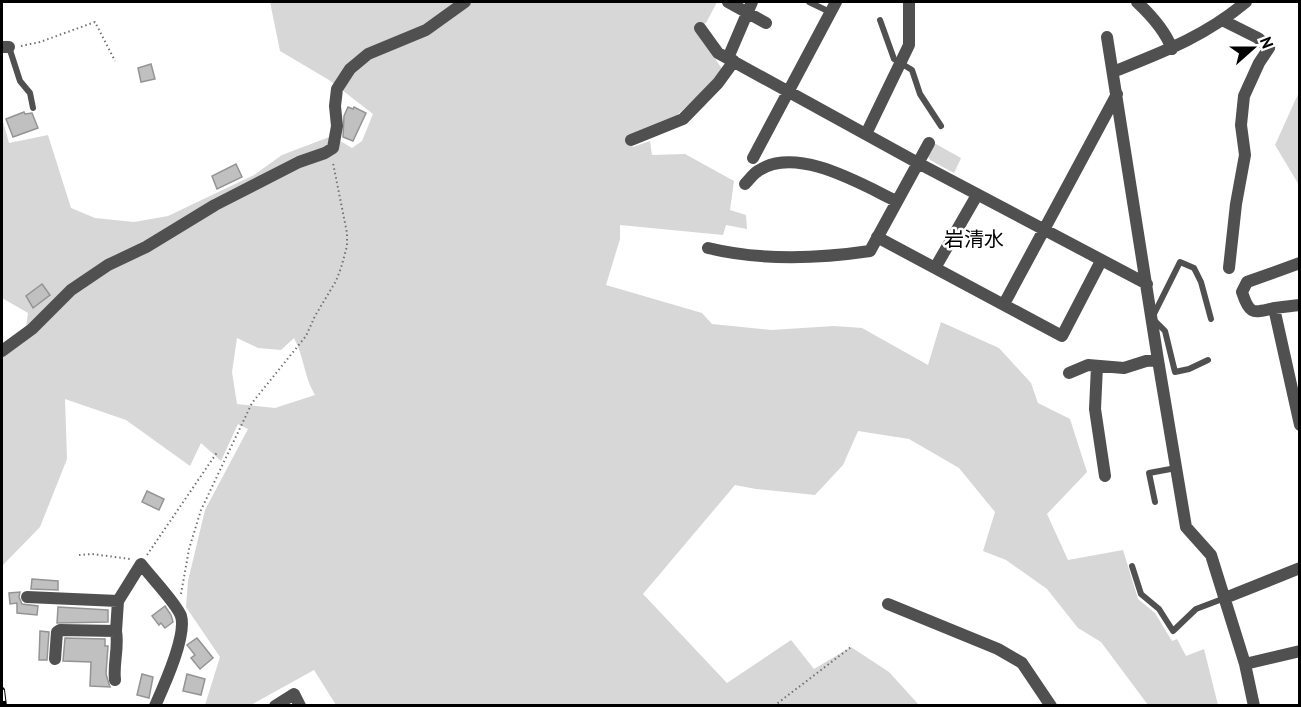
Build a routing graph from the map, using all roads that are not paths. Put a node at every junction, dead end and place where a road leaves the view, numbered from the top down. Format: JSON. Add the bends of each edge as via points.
{"nodes":[{"id":1,"x":465,"y":2,"type":"edge"},
{"id":2,"x":728,"y":2,"type":"edge"},
{"id":3,"x":809,"y":2,"type":"edge"},
{"id":4,"x":909,"y":2,"type":"edge"},
{"id":5,"x":1137,"y":2,"type":"edge"},
{"id":6,"x":1246,"y":2,"type":"edge"},
{"id":7,"x":750,"y":7,"type":"edge"},
{"id":8,"x":833,"y":7,"type":"edge"},
{"id":9,"x":880,"y":20,"type":"dead end"},
{"id":10,"x":1224,"y":21,"type":"junction"},
{"id":11,"x":766,"y":23,"type":"dead end"},
{"id":12,"x":700,"y":28,"type":"dead end"},
{"id":13,"x":1107,"y":37,"type":"dead end"},
{"id":14,"x":5,"y":47,"type":"edge"},
{"id":15,"x":1172,"y":48,"type":"junction"},
{"id":16,"x":731,"y":60,"type":"junction"},
{"id":17,"x":900,"y":63,"type":"junction"},
{"id":18,"x":1113,"y":72,"type":"junction"},
{"id":19,"x":787,"y":91,"type":"junction"},
{"id":20,"x":1117,"y":94,"type":"junction"},
{"id":21,"x":33,"y":108,"type":"dead end"},
{"id":22,"x":941,"y":126,"type":"dead end"},
{"id":23,"x":866,"y":134,"type":"junction"},
{"id":24,"x":631,"y":140,"type":"dead end"},
{"id":25,"x":929,"y":144,"type":"dead end"},
{"id":26,"x":753,"y":158,"type":"dead end"},
{"id":27,"x":918,"y":163,"type":"junction"},
{"id":28,"x":745,"y":184,"type":"dead end"},
{"id":29,"x":977,"y":195,"type":"junction"},
{"id":30,"x":896,"y":201,"type":"junction"},
{"id":31,"x":1043,"y":230,"type":"junction"},
{"id":32,"x":877,"y":237,"type":"junction"},
{"id":33,"x":708,"y":248,"type":"dead end"},
{"id":34,"x":1101,"y":261,"type":"junction"},
{"id":35,"x":1299,"y":263,"type":"edge"},
{"id":36,"x":935,"y":268,"type":"junction"},
{"id":37,"x":1229,"y":268,"type":"dead end"},
{"id":38,"x":1146,"y":284,"type":"junction"},
{"id":39,"x":1004,"y":304,"type":"junction"},
{"id":40,"x":1299,"y":305,"type":"edge"},
{"id":41,"x":1274,"y":308,"type":"junction"},
{"id":42,"x":1152,"y":318,"type":"junction"},
{"id":43,"x":1211,"y":319,"type":"dead end"},
{"id":44,"x":2,"y":351,"type":"edge"},
{"id":45,"x":1158,"y":360,"type":"junction"},
{"id":46,"x":1208,"y":360,"type":"dead end"},
{"id":47,"x":1097,"y":366,"type":"junction"},
{"id":48,"x":1069,"y":373,"type":"dead end"},
{"id":49,"x":1299,"y":425,"type":"edge"},
{"id":50,"x":1176,"y":468,"type":"junction"},
{"id":51,"x":1106,"y":476,"type":"dead end"},
{"id":52,"x":1155,"y":502,"type":"dead end"},
{"id":53,"x":1132,"y":566,"type":"dead end"},
{"id":54,"x":1299,"y":567,"type":"edge"},
{"id":55,"x":27,"y":597,"type":"dead end"},
{"id":56,"x":1225,"y":598,"type":"junction"},
{"id":57,"x":118,"y":601,"type":"junction"},
{"id":58,"x":888,"y":604,"type":"dead end"},
{"id":59,"x":116,"y":631,"type":"junction"},
{"id":60,"x":1299,"y":651,"type":"edge"},
{"id":61,"x":55,"y":659,"type":"dead end"},
{"id":62,"x":1245,"y":664,"type":"junction"},
{"id":63,"x":115,"y":680,"type":"dead end"},
{"id":64,"x":155,"y":705,"type":"edge"},
{"id":65,"x":275,"y":705,"type":"edge"},
{"id":66,"x":300,"y":705,"type":"edge"},
{"id":67,"x":1051,"y":705,"type":"edge"},
{"id":68,"x":1254,"y":705,"type":"edge"}],
"edges":[{"from":1,"to":44,"type":"street","via":[[426,30],[368,54],[350,69],[337,89],[333,148],[214,206],[108,265],[70,290],[32,329]]},
{"from":2,"to":7,"type":"street"},
{"from":3,"to":8,"type":"lane"},
{"from":4,"to":17,"type":"street","via":[[909,45]]},
{"from":5,"to":15,"type":"street","via":[[1156,22]]},
{"from":6,"to":10,"type":"street"},
{"from":7,"to":11,"type":"street"},
{"from":7,"to":16,"type":"street"},
{"from":8,"to":19,"type":"street"},
{"from":9,"to":17,"type":"lane","via":[[894,59]]},
{"from":10,"to":15,"type":"street"},
{"from":10,"to":37,"type":"street","via":[[1269,48],[1258,63],[1245,96],[1241,125],[1245,155]]},
{"from":12,"to":16,"type":"street","via":[[718,53]]},
{"from":13,"to":18,"type":"street"},
{"from":14,"to":21,"type":"lane","via":[[20,81],[30,93]]},
{"from":15,"to":18,"type":"street"},
{"from":16,"to":19,"type":"street"},
{"from":16,"to":24,"type":"street","via":[[718,83],[683,119]]},
{"from":17,"to":22,"type":"lane","via":[[912,70],[920,94]]},
{"from":17,"to":23,"type":"street"},
{"from":18,"to":20,"type":"street"},
{"from":19,"to":23,"type":"street"},
{"from":19,"to":26,"type":"street"},
{"from":20,"to":31,"type":"street"},
{"from":20,"to":38,"type":"street"},
{"from":23,"to":27,"type":"street"},
{"from":25,"to":27,"type":"street"},
{"from":27,"to":29,"type":"street"},
{"from":27,"to":30,"type":"street"},
{"from":28,"to":30,"type":"street","via":[[758,171],[789,162],[826,168]]},
{"from":29,"to":31,"type":"street"},
{"from":29,"to":36,"type":"street"},
{"from":30,"to":32,"type":"street"},
{"from":31,"to":34,"type":"street"},
{"from":31,"to":39,"type":"street"},
{"from":32,"to":33,"type":"street","via":[[870,251],[833,256],[755,256]]},
{"from":32,"to":36,"type":"street"},
{"from":34,"to":38,"type":"street"},
{"from":34,"to":39,"type":"street","via":[[1062,336]]},
{"from":35,"to":41,"type":"street","via":[[1247,282],[1244,287],[1242,292],[1252,311]]},
{"from":36,"to":39,"type":"street"},
{"from":38,"to":42,"type":"street"},
{"from":40,"to":41,"type":"street"},
{"from":41,"to":49,"type":"street"},
{"from":42,"to":43,"type":"lane","via":[[1180,262],[1194,268]]},
{"from":42,"to":45,"type":"street"},
{"from":42,"to":46,"type":"lane","via":[[1165,331],[1175,372]]},
{"from":45,"to":47,"type":"street","via":[[1124,368]]},
{"from":45,"to":50,"type":"street"},
{"from":47,"to":48,"type":"street","via":[[1088,365]]},
{"from":47,"to":51,"type":"street","via":[[1095,409]]},
{"from":50,"to":52,"type":"lane","via":[[1149,473]]},
{"from":50,"to":56,"type":"street","via":[[1186,527],[1211,555]]},
{"from":53,"to":56,"type":"lane","via":[[1141,594],[1159,609],[1173,632],[1196,609]]},
{"from":54,"to":56,"type":"street"},
{"from":55,"to":57,"type":"street"},
{"from":56,"to":62,"type":"street"},
{"from":57,"to":59,"type":"street"},
{"from":57,"to":64,"type":"street","via":[[141,564],[181,614],[180,639]]},
{"from":58,"to":67,"type":"street","via":[[998,649],[1022,663]]},
{"from":59,"to":61,"type":"street","via":[[60,630]]},
{"from":59,"to":63,"type":"street"},
{"from":60,"to":62,"type":"street"},
{"from":62,"to":68,"type":"street"},
{"from":65,"to":66,"type":"street","via":[[294,694]]}]}
